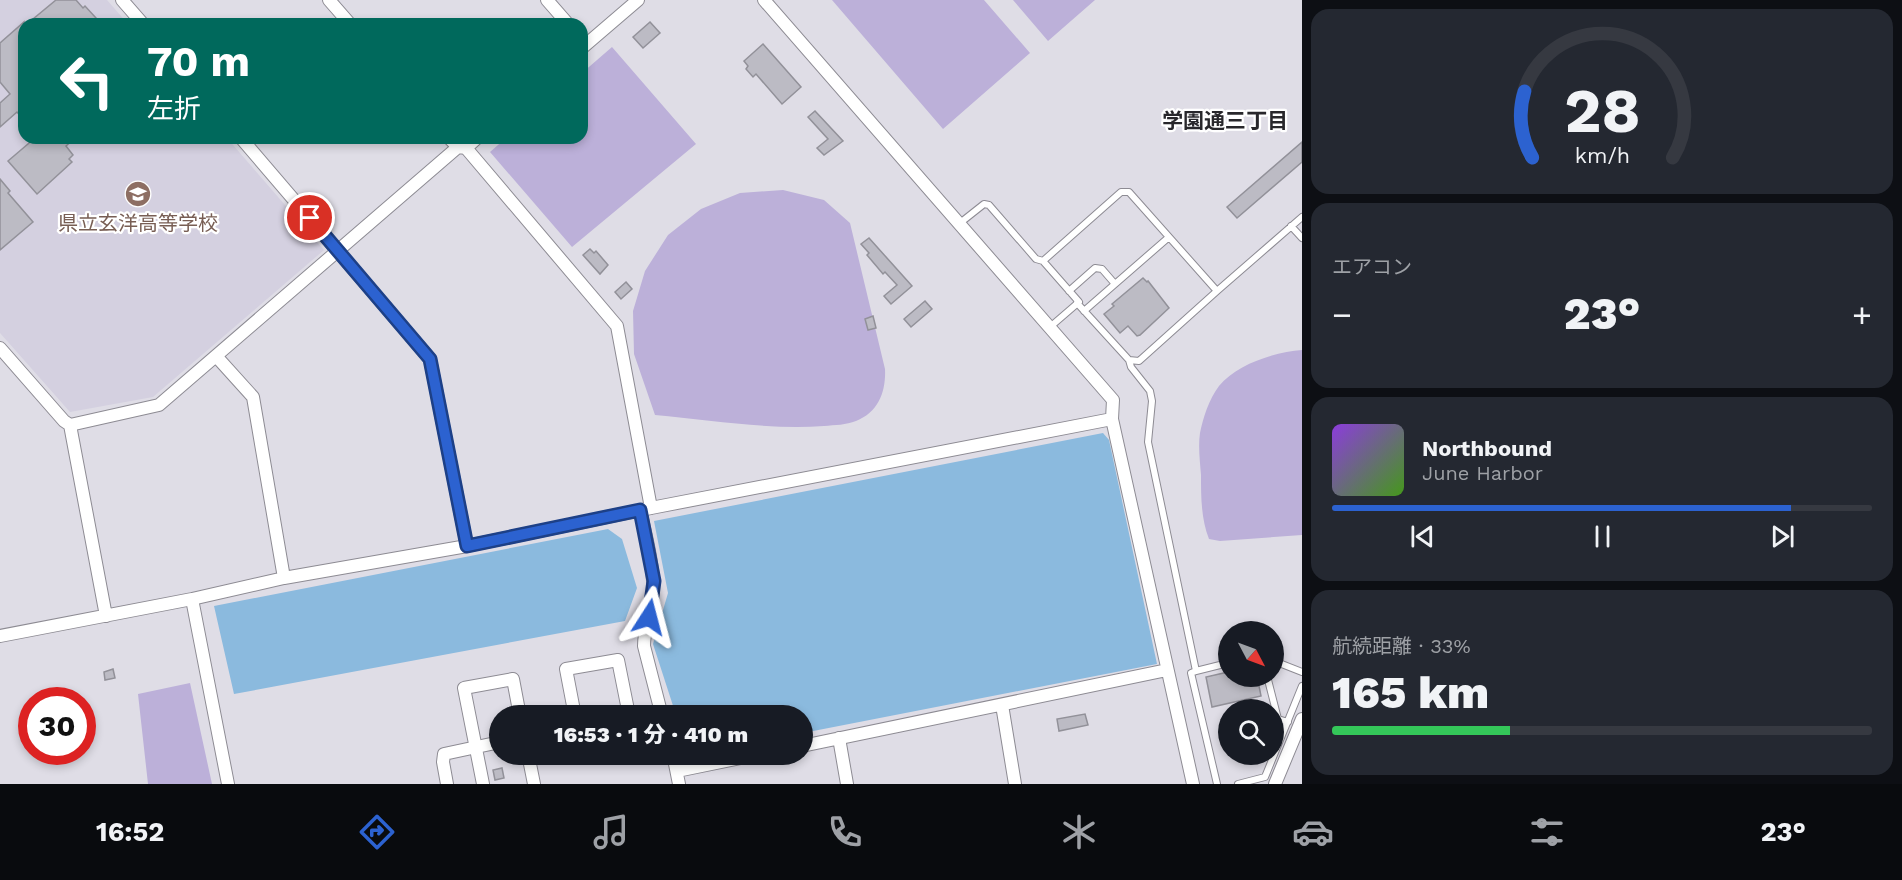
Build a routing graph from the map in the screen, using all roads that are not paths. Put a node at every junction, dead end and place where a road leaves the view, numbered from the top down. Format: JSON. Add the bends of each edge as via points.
{"nodes":[{"id":1,"x":122,"y":0,"type":"edge"},
{"id":2,"x":330,"y":0,"type":"edge"},
{"id":3,"x":547,"y":0,"type":"edge"},
{"id":4,"x":638,"y":0,"type":"edge"},
{"id":5,"x":764,"y":0,"type":"edge"},
{"id":6,"x":137,"y":18,"type":"edge"},
{"id":7,"x":345,"y":18,"type":"edge"},
{"id":8,"x":563,"y":18,"type":"edge"},
{"id":9,"x":588,"y":40,"type":"edge"},
{"id":10,"x":246,"y":144,"type":"edge"},
{"id":11,"x":458,"y":144,"type":"edge"},
{"id":12,"x":1302,"y":217,"type":"edge"},
{"id":13,"x":960,"y":224,"type":"junction"},
{"id":14,"x":1292,"y":226,"type":"junction"},
{"id":15,"x":1169,"y":237,"type":"junction"},
{"id":16,"x":1302,"y":238,"type":"edge"},
{"id":17,"x":338,"y":251,"type":"junction"},
{"id":18,"x":1042,"y":261,"type":"junction"},
{"id":19,"x":1115,"y":284,"type":"junction"},
{"id":20,"x":1069,"y":291,"type":"junction"},
{"id":21,"x":1217,"y":291,"type":"junction"},
{"id":22,"x":1077,"y":303,"type":"junction"},
{"id":23,"x":1084,"y":311,"type":"junction"},
{"id":24,"x":1050,"y":327,"type":"junction"},
{"id":25,"x":0,"y":348,"type":"edge"},
{"id":26,"x":216,"y":356,"type":"junction"},
{"id":27,"x":1128,"y":360,"type":"junction"},
{"id":28,"x":1112,"y":419,"type":"junction"},
{"id":29,"x":70,"y":425,"type":"junction"},
{"id":30,"x":646,"y":509,"type":"junction"},
{"id":31,"x":467,"y":546,"type":"junction"},
{"id":32,"x":284,"y":578,"type":"junction"},
{"id":33,"x":192,"y":599,"type":"junction"},
{"id":34,"x":106,"y":616,"type":"junction"},
{"id":35,"x":0,"y":636,"type":"edge"},
{"id":36,"x":1284,"y":665,"type":"edge"},
{"id":37,"x":1218,"y":666,"type":"edge"},
{"id":38,"x":1167,"y":670,"type":"junction"},
{"id":39,"x":1196,"y":671,"type":"junction"},
{"id":40,"x":1302,"y":672,"type":"edge"},
{"id":41,"x":1302,"y":686,"type":"edge"},
{"id":42,"x":1271,"y":687,"type":"edge"},
{"id":43,"x":518,"y":705,"type":"edge"},
{"id":44,"x":573,"y":705,"type":"edge"},
{"id":45,"x":627,"y":705,"type":"edge"},
{"id":46,"x":659,"y":705,"type":"edge"},
{"id":47,"x":1002,"y":705,"type":"junction"},
{"id":48,"x":1302,"y":719,"type":"edge"},
{"id":49,"x":1288,"y":722,"type":"junction"},
{"id":50,"x":839,"y":738,"type":"junction"},
{"id":51,"x":489,"y":744,"type":"edge"},
{"id":52,"x":813,"y":744,"type":"edge"},
{"id":53,"x":475,"y":747,"type":"junction"},
{"id":54,"x":530,"y":765,"type":"edge"},
{"id":55,"x":676,"y":765,"type":"edge"},
{"id":56,"x":706,"y":765,"type":"edge"},
{"id":57,"x":677,"y":771,"type":"junction"},
{"id":58,"x":228,"y":784,"type":"edge"},
{"id":59,"x":447,"y":784,"type":"edge"},
{"id":60,"x":483,"y":784,"type":"edge"},
{"id":61,"x":534,"y":784,"type":"edge"},
{"id":62,"x":680,"y":784,"type":"edge"},
{"id":63,"x":847,"y":784,"type":"edge"},
{"id":64,"x":1015,"y":784,"type":"edge"},
{"id":65,"x":1193,"y":784,"type":"edge"},
{"id":66,"x":1217,"y":784,"type":"edge"},
{"id":67,"x":1238,"y":784,"type":"edge"},
{"id":68,"x":1275,"y":784,"type":"edge"}],
"edges":[{"from":1,"to":6,"type":"street"},
{"from":2,"to":7,"type":"street"},
{"from":3,"to":8,"type":"street"},
{"from":4,"to":9,"type":"street"},
{"from":5,"to":13,"type":"street"},
{"from":10,"to":17,"type":"street"},
{"from":11,"to":17,"type":"street"},
{"from":11,"to":30,"type":"street","via":[[617,326]]},
{"from":12,"to":14,"type":"lane"},
{"from":13,"to":18,"type":"lane","via":[[984,204],[988,205]]},
{"from":13,"to":24,"type":"street"},
{"from":14,"to":16,"type":"lane"},
{"from":14,"to":21,"type":"lane"},
{"from":15,"to":18,"type":"lane","via":[[1129,192],[1121,192]]},
{"from":15,"to":19,"type":"lane"},
{"from":15,"to":21,"type":"lane"},
{"from":17,"to":26,"type":"street"},
{"from":17,"to":31,"type":"street","via":[[430,359]]},
{"from":18,"to":20,"type":"lane"},
{"from":19,"to":20,"type":"lane","via":[[1102,269],[1095,268]]},
{"from":19,"to":23,"type":"lane"},
{"from":20,"to":22,"type":"lane"},
{"from":21,"to":27,"type":"lane","via":[[1139,361]]},
{"from":22,"to":23,"type":"lane"},
{"from":22,"to":24,"type":"lane"},
{"from":23,"to":27,"type":"lane"},
{"from":24,"to":28,"type":"street","via":[[1113,400]]},
{"from":25,"to":29,"type":"street"},
{"from":26,"to":29,"type":"street","via":[[159,405]]},
{"from":26,"to":32,"type":"street","via":[[253,397]]},
{"from":27,"to":39,"type":"lane","via":[[1150,391],[1148,442]]},
{"from":28,"to":30,"type":"street"},
{"from":28,"to":38,"type":"street"},
{"from":29,"to":34,"type":"street"},
{"from":30,"to":31,"type":"street"},
{"from":30,"to":46,"type":"street","via":[[654,581],[644,646]]},
{"from":31,"to":32,"type":"street"},
{"from":32,"to":33,"type":"street"},
{"from":33,"to":34,"type":"street"},
{"from":33,"to":58,"type":"street"},
{"from":34,"to":35,"type":"street"},
{"from":36,"to":40,"type":"lane"},
{"from":37,"to":39,"type":"lane"},
{"from":38,"to":47,"type":"street"},
{"from":38,"to":65,"type":"street"},
{"from":39,"to":66,"type":"lane","via":[[1191,673]]},
{"from":41,"to":49,"type":"lane"},
{"from":42,"to":49,"type":"lane","via":[[1278,719]]},
{"from":43,"to":53,"type":"street","via":[[513,679],[464,688]]},
{"from":44,"to":45,"type":"street","via":[[566,669],[618,660]]},
{"from":47,"to":50,"type":"street"},
{"from":47,"to":64,"type":"street"},
{"from":48,"to":68,"type":"street"},
{"from":49,"to":67,"type":"lane","via":[[1265,777]]},
{"from":50,"to":52,"type":"street"},
{"from":50,"to":63,"type":"street"},
{"from":51,"to":53,"type":"street"},
{"from":53,"to":59,"type":"street","via":[[444,754]]},
{"from":53,"to":60,"type":"street"},
{"from":54,"to":61,"type":"street"},
{"from":55,"to":57,"type":"street"},
{"from":56,"to":57,"type":"street"},
{"from":57,"to":62,"type":"street"}]}
